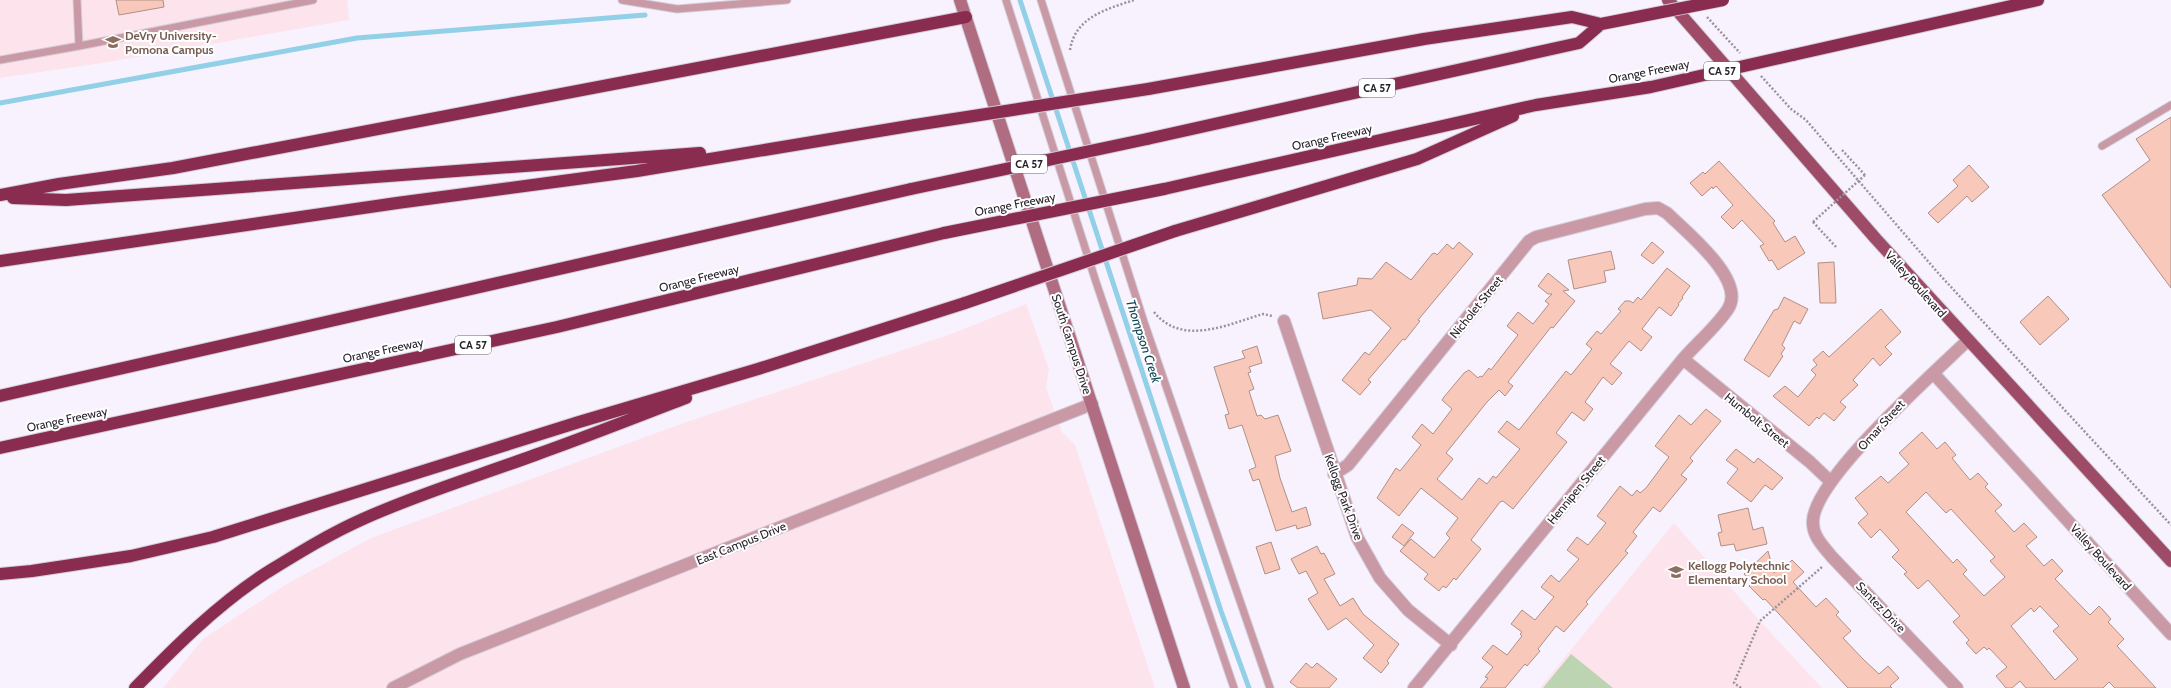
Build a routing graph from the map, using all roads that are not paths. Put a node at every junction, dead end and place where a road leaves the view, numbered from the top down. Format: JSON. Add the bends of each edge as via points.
{"nodes":[{"id":1,"x":77,"y":0,"type":"edge"},
{"id":2,"x":313,"y":0,"type":"edge"},
{"id":3,"x":622,"y":0,"type":"edge"},
{"id":4,"x":787,"y":0,"type":"edge"},
{"id":5,"x":960,"y":0,"type":"edge"},
{"id":6,"x":1006,"y":0,"type":"edge"},
{"id":7,"x":1041,"y":0,"type":"edge"},
{"id":8,"x":1668,"y":0,"type":"edge"},
{"id":9,"x":1723,"y":0,"type":"edge"},
{"id":10,"x":2038,"y":0,"type":"edge"},
{"id":11,"x":966,"y":17,"type":"junction"},
{"id":12,"x":1601,"y":24,"type":"junction"},
{"id":13,"x":79,"y":46,"type":"junction"},
{"id":14,"x":0,"y":60,"type":"edge"},
{"id":15,"x":1536,"y":105,"type":"junction"},
{"id":16,"x":2171,"y":105,"type":"edge"},
{"id":17,"x":785,"y":146,"type":"junction"},
{"id":18,"x":2102,"y":146,"type":"dead end"},
{"id":19,"x":0,"y":196,"type":"edge"},
{"id":20,"x":0,"y":261,"type":"edge"},
{"id":21,"x":1733,"y":290,"type":"joint"},
{"id":22,"x":1284,"y":321,"type":"road end"},
{"id":23,"x":1967,"y":341,"type":"junction"},
{"id":24,"x":1683,"y":359,"type":"junction"},
{"id":25,"x":758,"y":369,"type":"junction"},
{"id":26,"x":1934,"y":374,"type":"junction"},
{"id":27,"x":0,"y":396,"type":"edge"},
{"id":28,"x":1092,"y":404,"type":"junction"},
{"id":29,"x":0,"y":448,"type":"edge"},
{"id":30,"x":1334,"y":474,"type":"junction"},
{"id":31,"x":1831,"y":482,"type":"junction"},
{"id":32,"x":1812,"y":522,"type":"joint"},
{"id":33,"x":2171,"y":561,"type":"edge"},
{"id":34,"x":0,"y":574,"type":"edge"},
{"id":35,"x":2171,"y":634,"type":"edge"},
{"id":36,"x":1451,"y":645,"type":"junction"},
{"id":37,"x":135,"y":688,"type":"edge"},
{"id":38,"x":393,"y":688,"type":"edge"},
{"id":39,"x":1184,"y":688,"type":"edge"},
{"id":40,"x":1234,"y":688,"type":"edge"},
{"id":41,"x":1270,"y":688,"type":"edge"},
{"id":42,"x":1414,"y":688,"type":"edge"},
{"id":43,"x":1958,"y":688,"type":"edge"}],
"edges":[{"from":1,"to":13,"type":"lane"},
{"from":2,"to":13,"type":"lane"},
{"from":3,"to":4,"type":"lane","via":[[677,9]]},
{"from":5,"to":11,"type":"street","name":"South Campus Drive"},
{"from":6,"to":40,"type":"lane","via":[[1096,282]]},
{"from":7,"to":41,"type":"lane","via":[[1144,322]]},
{"from":8,"to":23,"type":"main road","name":"Valley Boulevard"},
{"from":9,"to":12,"type":"highway","number":"CA 57","bridge":true},
{"from":10,"to":15,"type":"highway","name":"Orange Freeway","number":"CA 57","bridge":true,"via":[[1652,87]]},
{"from":11,"to":19,"type":"highway","via":[[173,168],[59,184]]},
{"from":11,"to":28,"type":"street","name":"South Campus Drive"},
{"from":12,"to":17,"type":"highway","bridge":true,"via":[[1572,17],[1564,18],[1424,39],[1148,89]]},
{"from":12,"to":27,"type":"highway","number":"CA 57","bridge":true,"via":[[1579,43],[911,189]]},
{"from":13,"to":14,"type":"lane"},
{"from":15,"to":25,"type":"highway","bridge":true,"via":[[1417,159],[1175,231]]},
{"from":15,"to":29,"type":"highway","name":"Orange Freeway","number":"CA 57","bridge":true,"via":[[1164,189],[944,233],[556,327]]},
{"from":16,"to":18,"type":"lane"},
{"from":17,"to":19,"type":"highway","via":[[66,200]]},
{"from":17,"to":20,"type":"highway","via":[[637,171],[389,204]]},
{"from":21,"to":24,"type":"street","name":"Hennipen Street","via":[[1729,308]]},
{"from":21,"to":30,"type":"street","name":"Nicholet Street","via":[[1724,271],[1667,213],[1658,208],[1630,212],[1536,237],[1530,241],[1348,465]]},
{"from":22,"to":30,"type":"street","name":"Kellogg Park Drive"},
{"from":23,"to":26,"type":"street","name":"Omar Street"},
{"from":23,"to":33,"type":"main road","name":"Valley Boulevard"},
{"from":24,"to":31,"type":"street","name":"Humbolt Street"},
{"from":24,"to":36,"type":"street","name":"Hennipen Street"},
{"from":25,"to":34,"type":"highway","via":[[579,422],[213,537],[131,556]]},
{"from":25,"to":37,"type":"highway","via":[[585,438],[363,519],[265,574],[219,608],[179,643]]},
{"from":26,"to":31,"type":"street","name":"Omar Street","via":[[1895,408]]},
{"from":26,"to":35,"type":"street","name":"Valley Boulevard"},
{"from":28,"to":38,"type":"street","name":"East Campus Drive","via":[[460,654]]},
{"from":28,"to":39,"type":"street","name":"South Campus Drive"},
{"from":30,"to":36,"type":"street","name":"Kellogg Park Drive","via":[[1357,537],[1380,578],[1408,610]]},
{"from":31,"to":32,"type":"street","name":"Omar Street","via":[[1814,510]]},
{"from":32,"to":43,"type":"street","name":"Santez Drive","via":[[1814,534],[1832,557]]},
{"from":36,"to":42,"type":"street","name":"Hennipen Street"}]}
